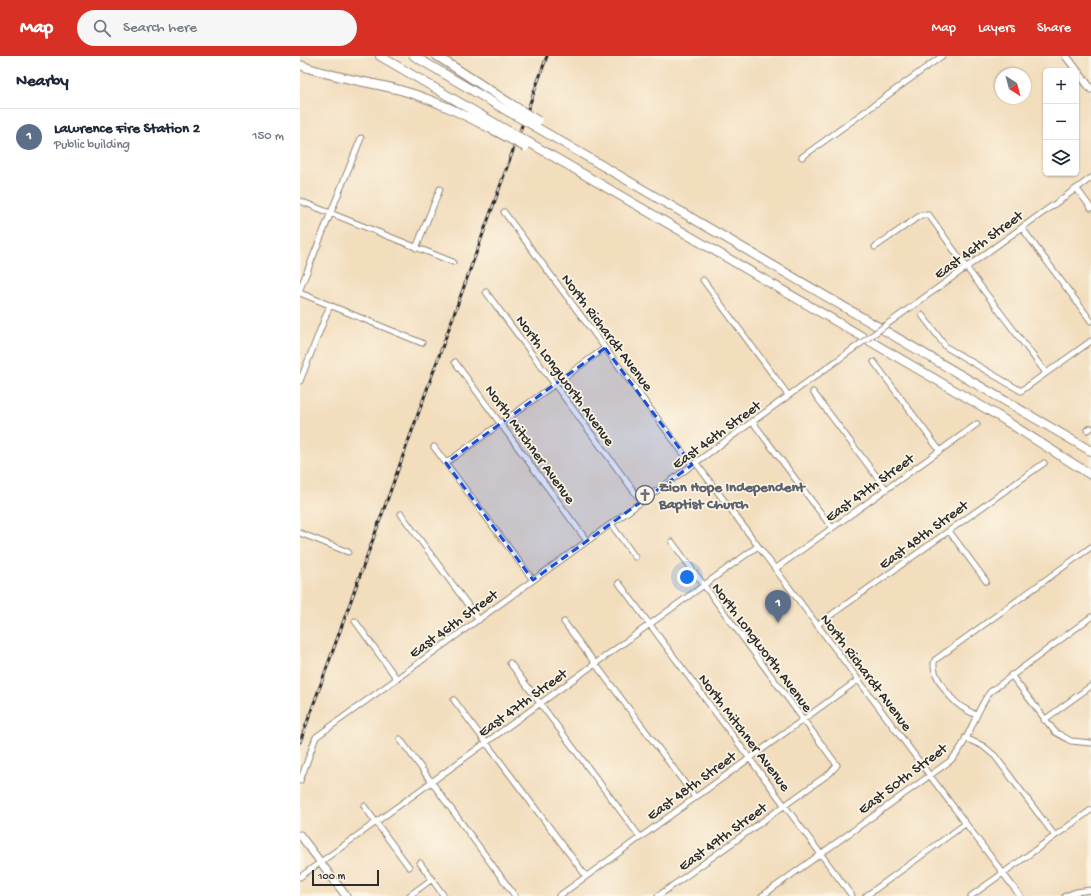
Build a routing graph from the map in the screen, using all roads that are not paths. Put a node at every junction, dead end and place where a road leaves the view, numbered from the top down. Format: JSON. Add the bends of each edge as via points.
{"nodes":[{"id":1,"x":380,"y":56,"type":"edge"},
{"id":2,"x":414,"y":56,"type":"edge"},
{"id":3,"x":437,"y":56,"type":"edge"},
{"id":4,"x":942,"y":56,"type":"edge"},
{"id":5,"x":1066,"y":56,"type":"edge"},
{"id":6,"x":300,"y":64,"type":"edge"},
{"id":7,"x":309,"y":68,"type":"junction"},
{"id":8,"x":300,"y":69,"type":"edge"},
{"id":9,"x":1091,"y":89,"type":"edge"},
{"id":10,"x":510,"y":108,"type":"junction"},
{"id":11,"x":502,"y":131,"type":"junction"},
{"id":12,"x":360,"y":138,"type":"dead end"},
{"id":13,"x":802,"y":157,"type":"dead end"},
{"id":14,"x":1091,"y":178,"type":"edge"},
{"id":15,"x":440,"y":189,"type":"dead end"},
{"id":16,"x":1076,"y":189,"type":"junction"},
{"id":17,"x":300,"y":201,"type":"edge"},
{"id":18,"x":1091,"y":208,"type":"edge"},
{"id":19,"x":504,"y":212,"type":"dead end"},
{"id":20,"x":331,"y":213,"type":"junction"},
{"id":21,"x":1022,"y":228,"type":"junction"},
{"id":22,"x":875,"y":247,"type":"dead end"},
{"id":23,"x":416,"y":248,"type":"junction"},
{"id":24,"x":453,"y":262,"type":"dead end"},
{"id":25,"x":967,"y":267,"type":"junction"},
{"id":26,"x":703,"y":280,"type":"dead end"},
{"id":27,"x":300,"y":289,"type":"edge"},
{"id":28,"x":486,"y":292,"type":"dead end"},
{"id":29,"x":300,"y":293,"type":"edge"},
{"id":30,"x":330,"y":305,"type":"junction"},
{"id":31,"x":922,"y":315,"type":"dead end"},
{"id":32,"x":1091,"y":321,"type":"edge"},
{"id":33,"x":1091,"y":341,"type":"edge"},
{"id":34,"x":422,"y":343,"type":"dead end"},
{"id":35,"x":605,"y":348,"type":"junction"},
{"id":36,"x":455,"y":362,"type":"dead end"},
{"id":37,"x":874,"y":362,"type":"dead end"},
{"id":38,"x":1046,"y":373,"type":"junction"},
{"id":39,"x":300,"y":381,"type":"edge"},
{"id":40,"x":554,"y":384,"type":"junction"},
{"id":41,"x":813,"y":392,"type":"dead end"},
{"id":42,"x":788,"y":395,"type":"junction"},
{"id":43,"x":752,"y":421,"type":"junction"},
{"id":44,"x":500,"y":423,"type":"junction"},
{"id":45,"x":977,"y":424,"type":"dead end"},
{"id":46,"x":434,"y":448,"type":"dead end"},
{"id":47,"x":940,"y":451,"type":"junction"},
{"id":48,"x":1091,"y":451,"type":"edge"},
{"id":49,"x":1064,"y":456,"type":"junction"},
{"id":50,"x":446,"y":463,"type":"junction"},
{"id":51,"x":1044,"y":463,"type":"dead end"},
{"id":52,"x":694,"y":464,"type":"junction"},
{"id":53,"x":1091,"y":471,"type":"edge"},
{"id":54,"x":1091,"y":475,"type":"edge"},
{"id":55,"x":886,"y":489,"type":"junction"},
{"id":56,"x":642,"y":502,"type":"junction"},
{"id":57,"x":401,"y":514,"type":"dead end"},
{"id":58,"x":611,"y":524,"type":"junction"},
{"id":59,"x":832,"y":528,"type":"junction"},
{"id":60,"x":949,"y":530,"type":"junction"},
{"id":61,"x":300,"y":533,"type":"edge"},
{"id":62,"x":587,"y":541,"type":"junction"},
{"id":63,"x":672,"y":542,"type":"dead end"},
{"id":64,"x":758,"y":546,"type":"junction"},
{"id":65,"x":1091,"y":547,"type":"edge"},
{"id":66,"x":348,"y":552,"type":"dead end"},
{"id":67,"x":635,"y":557,"type":"dead end"},
{"id":68,"x":775,"y":569,"type":"junction"},
{"id":69,"x":533,"y":580,"type":"junction"},
{"id":70,"x":986,"y":581,"type":"dead end"},
{"id":71,"x":619,"y":583,"type":"dead end"},
{"id":72,"x":703,"y":586,"type":"junction"},
{"id":73,"x":1091,"y":617,"type":"edge"},
{"id":74,"x":479,"y":620,"type":"junction"},
{"id":75,"x":355,"y":621,"type":"dead end"},
{"id":76,"x":564,"y":622,"type":"dead end"},
{"id":77,"x":649,"y":625,"type":"junction"},
{"id":78,"x":817,"y":625,"type":"junction"},
{"id":79,"x":510,"y":662,"type":"dead end"},
{"id":80,"x":595,"y":664,"type":"junction"},
{"id":81,"x":1011,"y":675,"type":"junction"},
{"id":82,"x":397,"y":679,"type":"junction"},
{"id":83,"x":858,"y":680,"type":"junction"},
{"id":84,"x":1091,"y":686,"type":"edge"},
{"id":85,"x":454,"y":700,"type":"dead end"},
{"id":86,"x":541,"y":703,"type":"junction"},
{"id":87,"x":976,"y":715,"type":"junction"},
{"id":88,"x":803,"y":720,"type":"junction"},
{"id":89,"x":1044,"y":720,"type":"junction"},
{"id":90,"x":965,"y":738,"type":"junction"},
{"id":91,"x":400,"y":740,"type":"dead end"},
{"id":92,"x":486,"y":743,"type":"junction"},
{"id":93,"x":1091,"y":743,"type":"edge"},
{"id":94,"x":749,"y":758,"type":"junction"},
{"id":95,"x":837,"y":765,"type":"joint"},
{"id":96,"x":929,"y":775,"type":"junction"},
{"id":97,"x":300,"y":781,"type":"edge"},
{"id":98,"x":431,"y":783,"type":"junction"},
{"id":99,"x":695,"y":798,"type":"junction"},
{"id":100,"x":364,"y":806,"type":"dead end"},
{"id":101,"x":784,"y":806,"type":"junction"},
{"id":102,"x":1091,"y":810,"type":"edge"},
{"id":103,"x":376,"y":823,"type":"junction"},
{"id":104,"x":965,"y":824,"type":"junction"},
{"id":105,"x":300,"y":835,"type":"edge"},
{"id":106,"x":1055,"y":836,"type":"junction"},
{"id":107,"x":640,"y":837,"type":"junction"},
{"id":108,"x":820,"y":854,"type":"junction"},
{"id":109,"x":321,"y":862,"type":"junction"},
{"id":110,"x":420,"y":864,"type":"dead end"},
{"id":111,"x":409,"y":867,"type":"dead end"},
{"id":112,"x":1002,"y":874,"type":"junction"},
{"id":113,"x":586,"y":876,"type":"junction"},
{"id":114,"x":300,"y":877,"type":"edge"},
{"id":115,"x":432,"y":879,"type":"junction"},
{"id":116,"x":1091,"y":890,"type":"edge"},
{"id":117,"x":346,"y":896,"type":"edge"},
{"id":118,"x":409,"y":896,"type":"edge"},
{"id":119,"x":444,"y":896,"type":"edge"},
{"id":120,"x":515,"y":896,"type":"edge"},
{"id":121,"x":559,"y":896,"type":"edge"},
{"id":122,"x":658,"y":896,"type":"edge"},
{"id":123,"x":762,"y":896,"type":"edge"},
{"id":124,"x":852,"y":896,"type":"edge"},
{"id":125,"x":866,"y":896,"type":"edge"},
{"id":126,"x":971,"y":896,"type":"edge"},
{"id":127,"x":1020,"y":896,"type":"edge"},
{"id":128,"x":1065,"y":896,"type":"edge"}],
"edges":[{"from":1,"to":11,"type":"highway"},
{"from":2,"to":10,"type":"highway"},
{"from":3,"to":10,"type":"highway"},
{"from":4,"to":13,"type":"street"},
{"from":5,"to":9,"type":"main road"},
{"from":6,"to":7,"type":"highway"},
{"from":7,"to":8,"type":"highway"},
{"from":7,"to":11,"type":"highway","via":[[339,78],[396,89],[425,98]]},
{"from":10,"to":48,"type":"highway","bridge":true,"via":[[566,144]]},
{"from":11,"to":49,"type":"highway","bridge":true,"via":[[588,178]]},
{"from":12,"to":20,"type":"street"},
{"from":14,"to":16,"type":"street","name":"East 46th Street"},
{"from":15,"to":23,"type":"street"},
{"from":16,"to":18,"type":"street"},
{"from":16,"to":21,"type":"street","name":"East 46th Street"},
{"from":17,"to":20,"type":"street"},
{"from":19,"to":35,"type":"street","name":"North Richardt Avenue"},
{"from":20,"to":23,"type":"street"},
{"from":20,"to":27,"type":"street"},
{"from":21,"to":25,"type":"street","name":"East 46th Street"},
{"from":21,"to":32,"type":"street"},
{"from":22,"to":25,"type":"street","via":[[921,215],[927,214]]},
{"from":23,"to":24,"type":"street"},
{"from":25,"to":38,"type":"street"},
{"from":25,"to":42,"type":"street","name":"East 46th Street","bridge":true},
{"from":26,"to":42,"type":"street"},
{"from":28,"to":40,"type":"street","name":"North Longworth Avenue"},
{"from":29,"to":30,"type":"street"},
{"from":30,"to":34,"type":"street"},
{"from":30,"to":39,"type":"street"},
{"from":31,"to":38,"type":"street","via":[[946,347],[1022,390]]},
{"from":33,"to":38,"type":"street"},
{"from":35,"to":40,"type":"street"},
{"from":35,"to":52,"type":"street","name":"North Richardt Avenue"},
{"from":36,"to":44,"type":"street","name":"North Mitchner Avenue"},
{"from":37,"to":47,"type":"street"},
{"from":40,"to":44,"type":"street"},
{"from":40,"to":56,"type":"street","name":"North Longworth Avenue"},
{"from":41,"to":55,"type":"street"},
{"from":42,"to":43,"type":"street","name":"East 46th Street"},
{"from":43,"to":52,"type":"street","name":"East 46th Street"},
{"from":43,"to":59,"type":"street"},
{"from":44,"to":50,"type":"street"},
{"from":44,"to":62,"type":"street","name":"North Mitchner Avenue"},
{"from":45,"to":47,"type":"street","name":"East 47th Street"},
{"from":46,"to":50,"type":"street"},
{"from":47,"to":55,"type":"street","name":"East 47th Street"},
{"from":49,"to":53,"type":"highway"},
{"from":49,"to":54,"type":"highway"},
{"from":50,"to":69,"type":"street"},
{"from":51,"to":60,"type":"street","name":"East 48th Street"},
{"from":52,"to":56,"type":"street","name":"East 46th Street"},
{"from":52,"to":64,"type":"street","name":"North Richardt Avenue"},
{"from":55,"to":59,"type":"street","name":"East 47th Street"},
{"from":56,"to":58,"type":"street","name":"East 46th Street"},
{"from":57,"to":74,"type":"street"},
{"from":58,"to":62,"type":"street","name":"East 46th Street"},
{"from":58,"to":67,"type":"street"},
{"from":59,"to":68,"type":"street","name":"East 47th Street"},
{"from":60,"to":70,"type":"street"},
{"from":60,"to":78,"type":"street","name":"East 48th Street"},
{"from":61,"to":66,"type":"street"},
{"from":62,"to":69,"type":"street","name":"East 46th Street"},
{"from":63,"to":72,"type":"street","name":"North Longworth Avenue"},
{"from":64,"to":68,"type":"street","name":"North Richardt Avenue"},
{"from":64,"to":72,"type":"street","name":"East 47th Street"},
{"from":65,"to":87,"type":"street","via":[[939,656],[933,666],[935,675],[956,702]]},
{"from":68,"to":78,"type":"street","name":"North Richardt Avenue"},
{"from":69,"to":74,"type":"street","name":"East 46th Street"},
{"from":71,"to":77,"type":"street","name":"North Mitchner Avenue"},
{"from":72,"to":77,"type":"street","name":"East 47th Street"},
{"from":72,"to":88,"type":"street","name":"North Longworth Avenue"},
{"from":73,"to":81,"type":"street","name":"East 50th Street"},
{"from":74,"to":82,"type":"street","name":"East 46th Street"},
{"from":75,"to":82,"type":"street"},
{"from":76,"to":80,"type":"street"},
{"from":77,"to":80,"type":"street","name":"East 47th Street"},
{"from":77,"to":94,"type":"street","name":"North Mitchner Avenue"},
{"from":78,"to":83,"type":"street","name":"North Richardt Avenue"},
{"from":79,"to":86,"type":"street"},
{"from":80,"to":86,"type":"street","name":"East 47th Street"},
{"from":80,"to":99,"type":"street"},
{"from":81,"to":87,"type":"street","name":"East 50th Street","via":[[990,692]]},
{"from":81,"to":89,"type":"street"},
{"from":82,"to":97,"type":"street","name":"East 46th Street","via":[[316,737]]},
{"from":83,"to":88,"type":"street","name":"East 48th Street"},
{"from":83,"to":96,"type":"street","name":"North Richardt Avenue"},
{"from":84,"to":89,"type":"street"},
{"from":85,"to":92,"type":"street"},
{"from":86,"to":92,"type":"street","name":"East 47th Street"},
{"from":86,"to":107,"type":"street"},
{"from":87,"to":90,"type":"street","name":"East 50th Street"},
{"from":88,"to":94,"type":"street","name":"East 48th Street"},
{"from":88,"to":95,"type":"street","name":"North Longworth Avenue"},
{"from":89,"to":93,"type":"street","via":[[1064,738]]},
{"from":90,"to":96,"type":"street","name":"East 50th Street","via":[[953,758]]},
{"from":90,"to":106,"type":"street","via":[[983,746],[995,756]]},
{"from":91,"to":98,"type":"street"},
{"from":92,"to":98,"type":"street","name":"East 47th Street"},
{"from":92,"to":113,"type":"street"},
{"from":94,"to":99,"type":"street","name":"East 48th Street"},
{"from":94,"to":101,"type":"street","name":"North Mitchner Avenue"},
{"from":95,"to":101,"type":"street","name":"East 49th Street","via":[[830,773]]},
{"from":96,"to":104,"type":"street","name":"North Richardt Avenue"},
{"from":96,"to":108,"type":"street","name":"East 50th Street"},
{"from":98,"to":103,"type":"street","name":"East 47th Street"},
{"from":98,"to":120,"type":"street"},
{"from":99,"to":107,"type":"street","name":"East 48th Street"},
{"from":100,"to":103,"type":"street"},
{"from":101,"to":108,"type":"street","name":"North Mitchner Avenue"},
{"from":101,"to":122,"type":"street","name":"East 49th Street"},
{"from":102,"to":106,"type":"street"},
{"from":103,"to":109,"type":"street","name":"East 47th Street"},
{"from":103,"to":111,"type":"street"},
{"from":104,"to":112,"type":"street","name":"North Richardt Avenue"},
{"from":104,"to":125,"type":"street"},
{"from":105,"to":109,"type":"main road"},
{"from":106,"to":112,"type":"street"},
{"from":107,"to":113,"type":"street","name":"East 48th Street"},
{"from":108,"to":123,"type":"street","name":"East 50th Street"},
{"from":108,"to":124,"type":"street","name":"North Mitchner Avenue"},
{"from":109,"to":114,"type":"street","name":"East 47th Street"},
{"from":109,"to":117,"type":"main road"},
{"from":110,"to":115,"type":"street"},
{"from":112,"to":126,"type":"street"},
{"from":112,"to":127,"type":"street","name":"North Richardt Avenue"},
{"from":113,"to":121,"type":"street","name":"East 48th Street"},
{"from":115,"to":118,"type":"street"},
{"from":115,"to":119,"type":"street"},
{"from":116,"to":128,"type":"street"}]}
